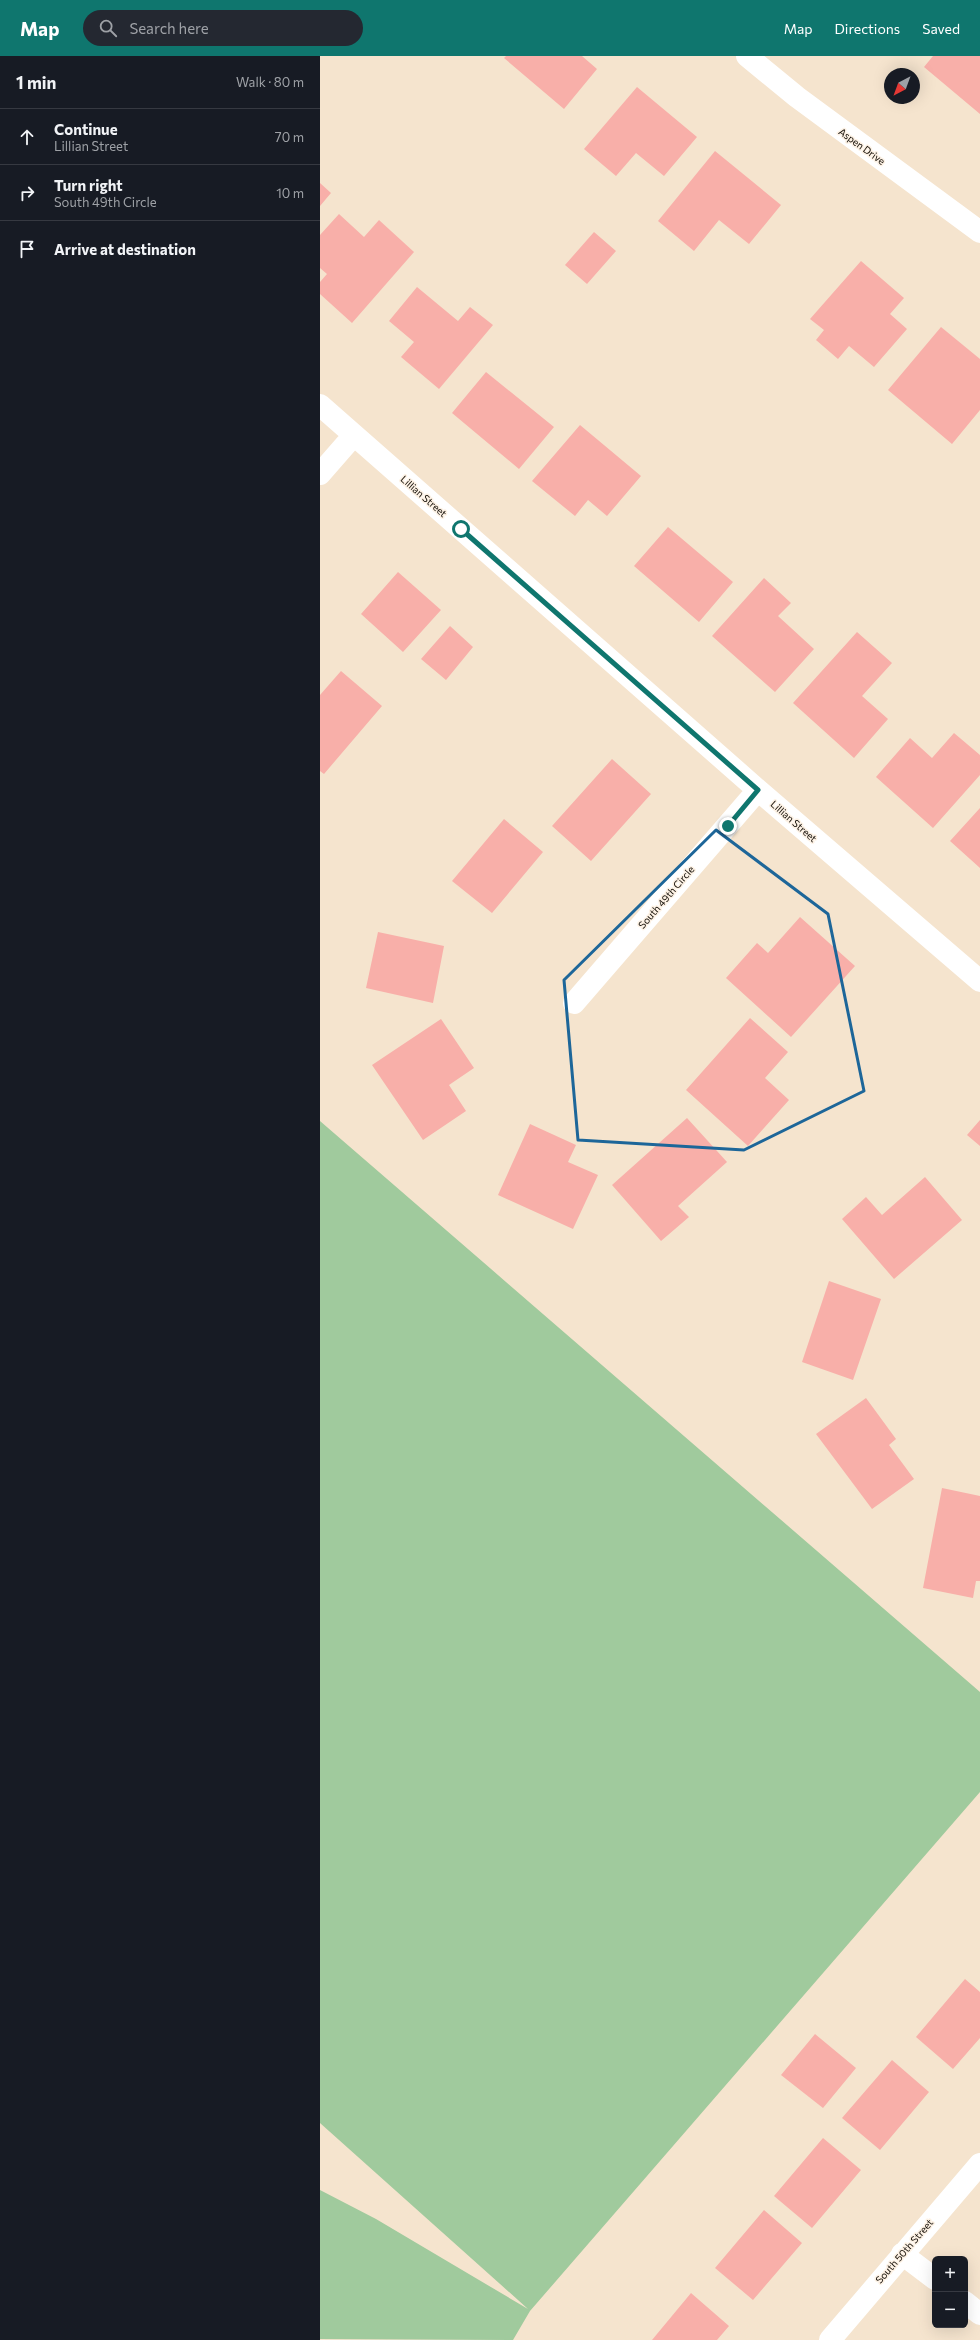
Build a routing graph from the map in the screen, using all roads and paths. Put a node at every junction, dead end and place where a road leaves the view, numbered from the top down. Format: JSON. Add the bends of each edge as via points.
{"nodes":[{"id":1,"x":747,"y":56,"type":"edge"},
{"id":2,"x":980,"y":232,"type":"edge"},
{"id":3,"x":320,"y":405,"type":"edge"},
{"id":4,"x":354,"y":435,"type":"junction"},
{"id":5,"x":320,"y":474,"type":"edge"},
{"id":6,"x":758,"y":790,"type":"junction"},
{"id":7,"x":980,"y":981,"type":"edge"},
{"id":8,"x":574,"y":1003,"type":"dead end"},
{"id":9,"x":980,"y":2164,"type":"edge"},
{"id":10,"x":902,"y":2254,"type":"junction"},
{"id":11,"x":932,"y":2278,"type":"edge"},
{"id":12,"x":968,"y":2304,"type":"edge"},
{"id":13,"x":980,"y":2314,"type":"edge"},
{"id":14,"x":830,"y":2340,"type":"edge"}],
"edges":[{"from":1,"to":2,"type":"street","name":"Aspen Drive","via":[[796,97]]},
{"from":3,"to":4,"type":"street","name":"Lillian Street"},
{"from":4,"to":5,"type":"street"},
{"from":4,"to":6,"type":"street","name":"Lillian Street"},
{"from":6,"to":7,"type":"street","name":"Lillian Street"},
{"from":6,"to":8,"type":"street","name":"South 49th Circle"},
{"from":9,"to":10,"type":"street","name":"South 50th Street"},
{"from":10,"to":11,"type":"street"},
{"from":10,"to":14,"type":"street","name":"South 50th Street"},
{"from":12,"to":13,"type":"street"}]}
